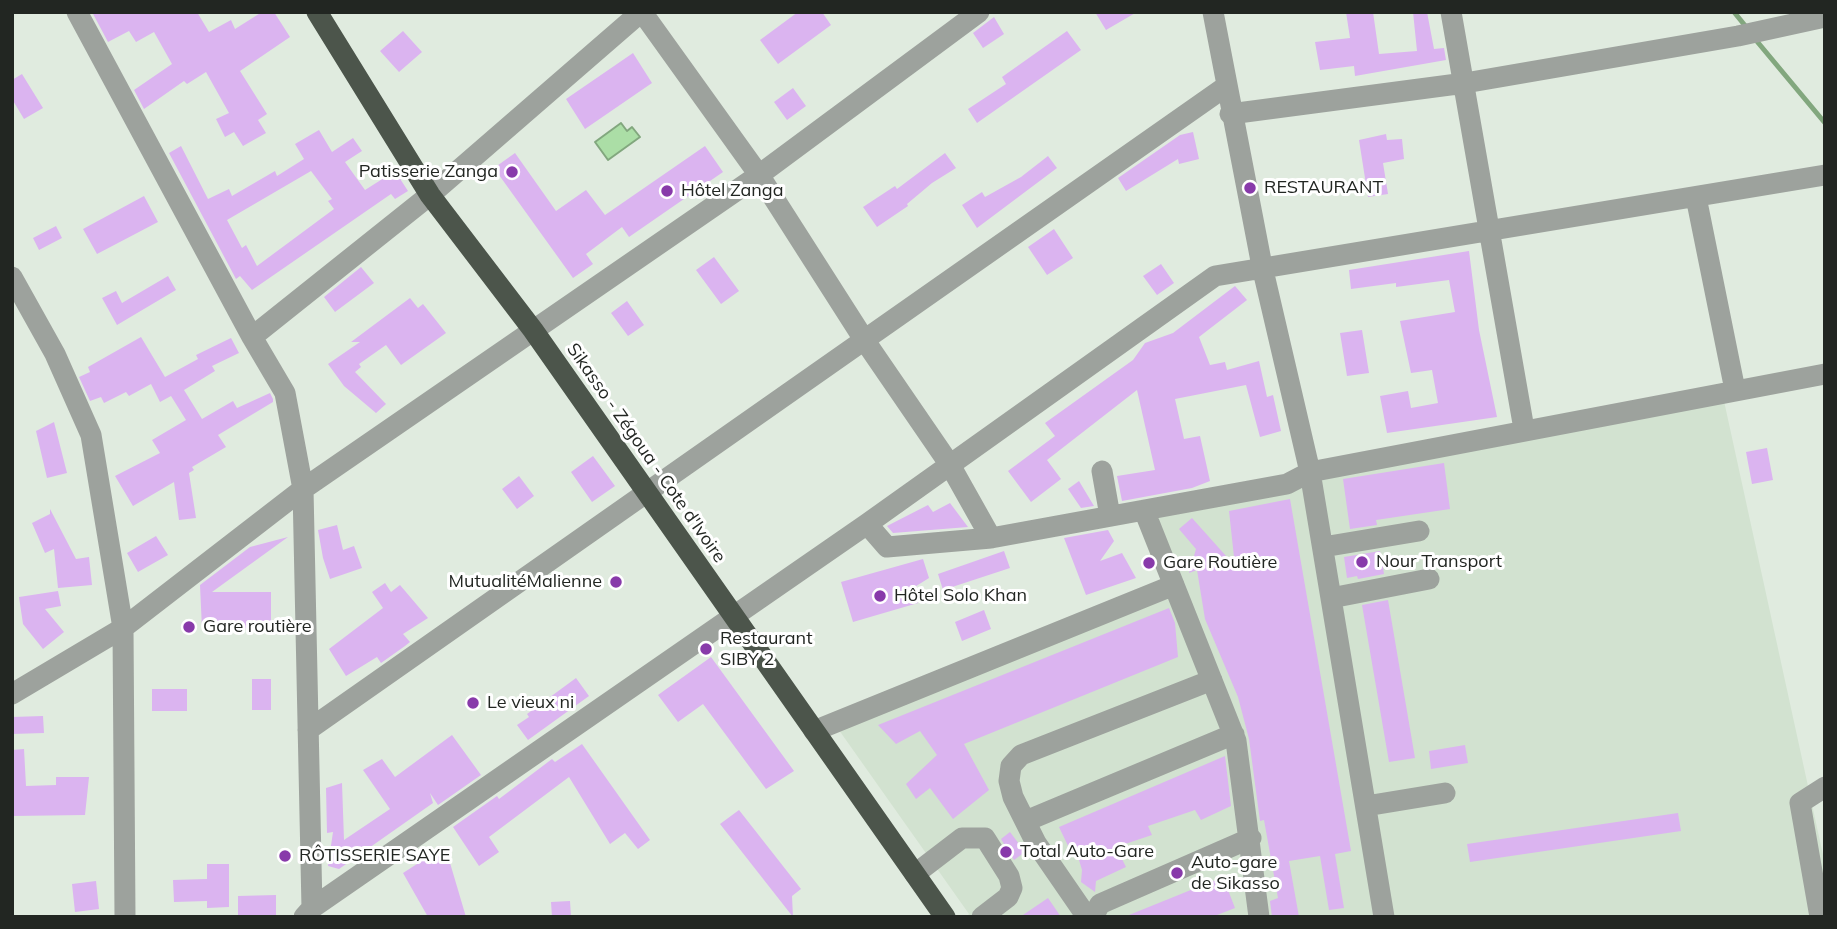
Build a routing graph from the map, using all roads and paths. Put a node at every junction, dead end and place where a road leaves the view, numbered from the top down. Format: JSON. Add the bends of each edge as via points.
{"nodes":[{"id":1,"x":77,"y":12,"type":"edge"},
{"id":2,"x":317,"y":12,"type":"edge"},
{"id":3,"x":641,"y":12,"type":"edge"},
{"id":4,"x":979,"y":12,"type":"edge"},
{"id":5,"x":1213,"y":12,"type":"edge"},
{"id":6,"x":1451,"y":12,"type":"edge"},
{"id":7,"x":1825,"y":17,"type":"edge"},
{"id":8,"x":1465,"y":83,"type":"junction"},
{"id":9,"x":1225,"y":88,"type":"junction"},
{"id":10,"x":1230,"y":114,"type":"junction"},
{"id":11,"x":1825,"y":174,"type":"edge"},
{"id":12,"x":759,"y":175,"type":"junction"},
{"id":13,"x":430,"y":195,"type":"junction"},
{"id":14,"x":1696,"y":197,"type":"junction"},
{"id":15,"x":1490,"y":232,"type":"junction"},
{"id":16,"x":1262,"y":266,"type":"junction"},
{"id":17,"x":12,"y":277,"type":"edge"},
{"id":18,"x":533,"y":330,"type":"junction"},
{"id":19,"x":252,"y":337,"type":"junction"},
{"id":20,"x":865,"y":341,"type":"junction"},
{"id":21,"x":1825,"y":374,"type":"edge"},
{"id":22,"x":1735,"y":390,"type":"junction"},
{"id":23,"x":1524,"y":429,"type":"junction"},
{"id":24,"x":950,"y":465,"type":"junction"},
{"id":25,"x":1102,"y":471,"type":"dead end"},
{"id":26,"x":1310,"y":472,"type":"junction"},
{"id":27,"x":303,"y":489,"type":"junction"},
{"id":28,"x":647,"y":495,"type":"junction"},
{"id":29,"x":1144,"y":510,"type":"junction"},
{"id":30,"x":1110,"y":516,"type":"junction"},
{"id":31,"x":867,"y":524,"type":"junction"},
{"id":32,"x":1419,"y":531,"type":"dead end"},
{"id":33,"x":991,"y":538,"type":"junction"},
{"id":34,"x":1323,"y":547,"type":"junction"},
{"id":35,"x":1429,"y":579,"type":"dead end"},
{"id":36,"x":1174,"y":584,"type":"junction"},
{"id":37,"x":1331,"y":598,"type":"junction"},
{"id":38,"x":734,"y":617,"type":"junction"},
{"id":39,"x":123,"y":628,"type":"junction"},
{"id":40,"x":1212,"y":680,"type":"junction"},
{"id":41,"x":12,"y":694,"type":"edge"},
{"id":42,"x":308,"y":730,"type":"junction"},
{"id":43,"x":814,"y":731,"type":"junction"},
{"id":44,"x":1234,"y":734,"type":"junction"},
{"id":45,"x":1825,"y":787,"type":"edge"},
{"id":46,"x":1445,"y":793,"type":"dead end"},
{"id":47,"x":1366,"y":806,"type":"junction"},
{"id":48,"x":1026,"y":821,"type":"junction"},
{"id":49,"x":1251,"y":838,"type":"junction"},
{"id":50,"x":915,"y":874,"type":"junction"},
{"id":51,"x":308,"y":912,"type":"edge"},
{"id":52,"x":125,"y":917,"type":"edge"},
{"id":53,"x":945,"y":917,"type":"edge"},
{"id":54,"x":982,"y":917,"type":"edge"},
{"id":55,"x":1087,"y":917,"type":"edge"},
{"id":56,"x":1093,"y":917,"type":"edge"},
{"id":57,"x":1259,"y":917,"type":"edge"},
{"id":58,"x":1384,"y":917,"type":"edge"},
{"id":59,"x":1820,"y":917,"type":"edge"}],
"edges":[{"from":1,"to":19,"type":"street"},
{"from":2,"to":13,"type":"highway","name":"Sikasso - Zégoua - Cote d'Ivoire"},
{"from":3,"to":12,"type":"street"},
{"from":3,"to":13,"type":"street"},
{"from":4,"to":12,"type":"street"},
{"from":5,"to":9,"type":"street"},
{"from":6,"to":8,"type":"street"},
{"from":7,"to":8,"type":"street"},
{"from":8,"to":10,"type":"street"},
{"from":8,"to":15,"type":"street"},
{"from":9,"to":10,"type":"street"},
{"from":9,"to":20,"type":"street"},
{"from":10,"to":16,"type":"street"},
{"from":11,"to":14,"type":"street"},
{"from":12,"to":18,"type":"street"},
{"from":12,"to":20,"type":"street"},
{"from":13,"to":18,"type":"highway","name":"Sikasso - Zégoua - Cote d'Ivoire"},
{"from":13,"to":19,"type":"street"},
{"from":14,"to":15,"type":"street"},
{"from":14,"to":22,"type":"street"},
{"from":15,"to":16,"type":"street"},
{"from":15,"to":23,"type":"street"},
{"from":16,"to":24,"type":"street","via":[[1215,275]]},
{"from":16,"to":26,"type":"street"},
{"from":17,"to":39,"type":"street","via":[[55,354],[91,435]]},
{"from":18,"to":27,"type":"street"},
{"from":18,"to":28,"type":"highway","name":"Sikasso - Zégoua - Cote d'Ivoire"},
{"from":19,"to":27,"type":"street","via":[[285,393]]},
{"from":20,"to":24,"type":"street"},
{"from":20,"to":28,"type":"street"},
{"from":21,"to":22,"type":"street"},
{"from":22,"to":23,"type":"street"},
{"from":23,"to":26,"type":"street"},
{"from":24,"to":31,"type":"street"},
{"from":24,"to":33,"type":"street"},
{"from":25,"to":30,"type":"street"},
{"from":26,"to":29,"type":"street","via":[[1287,484]]},
{"from":26,"to":34,"type":"street"},
{"from":27,"to":39,"type":"street"},
{"from":27,"to":42,"type":"street"},
{"from":28,"to":38,"type":"highway","name":"Sikasso - Zégoua - Cote d'Ivoire"},
{"from":28,"to":42,"type":"street"},
{"from":29,"to":30,"type":"street"},
{"from":29,"to":36,"type":"street"},
{"from":30,"to":33,"type":"street"},
{"from":31,"to":33,"type":"street","via":[[887,547]]},
{"from":31,"to":38,"type":"street"},
{"from":32,"to":34,"type":"street"},
{"from":34,"to":37,"type":"street"},
{"from":35,"to":37,"type":"street"},
{"from":36,"to":40,"type":"street"},
{"from":36,"to":43,"type":"street"},
{"from":37,"to":47,"type":"street"},
{"from":38,"to":43,"type":"highway","name":"Sikasso - Zégoua - Cote d'Ivoire"},
{"from":38,"to":51,"type":"street"},
{"from":39,"to":41,"type":"street"},
{"from":39,"to":52,"type":"street"},
{"from":40,"to":44,"type":"street"},
{"from":40,"to":48,"type":"street","via":[[1021,755],[1012,766],[1009,781]]},
{"from":42,"to":51,"type":"street"},
{"from":43,"to":50,"type":"highway","name":"Sikasso - Zégoua - Cote d'Ivoire"},
{"from":44,"to":48,"type":"street"},
{"from":44,"to":49,"type":"street"},
{"from":45,"to":59,"type":"street","via":[[1800,803]]},
{"from":46,"to":47,"type":"street"},
{"from":47,"to":58,"type":"street"},
{"from":48,"to":55,"type":"street"},
{"from":49,"to":56,"type":"street","via":[[1100,904]]},
{"from":49,"to":57,"type":"street"},
{"from":50,"to":53,"type":"highway","name":"Sikasso - Zégoua - Cote d'Ivoire"},
{"from":50,"to":54,"type":"street","via":[[962,838],[985,838],[1012,888],[1008,897]]}]}
